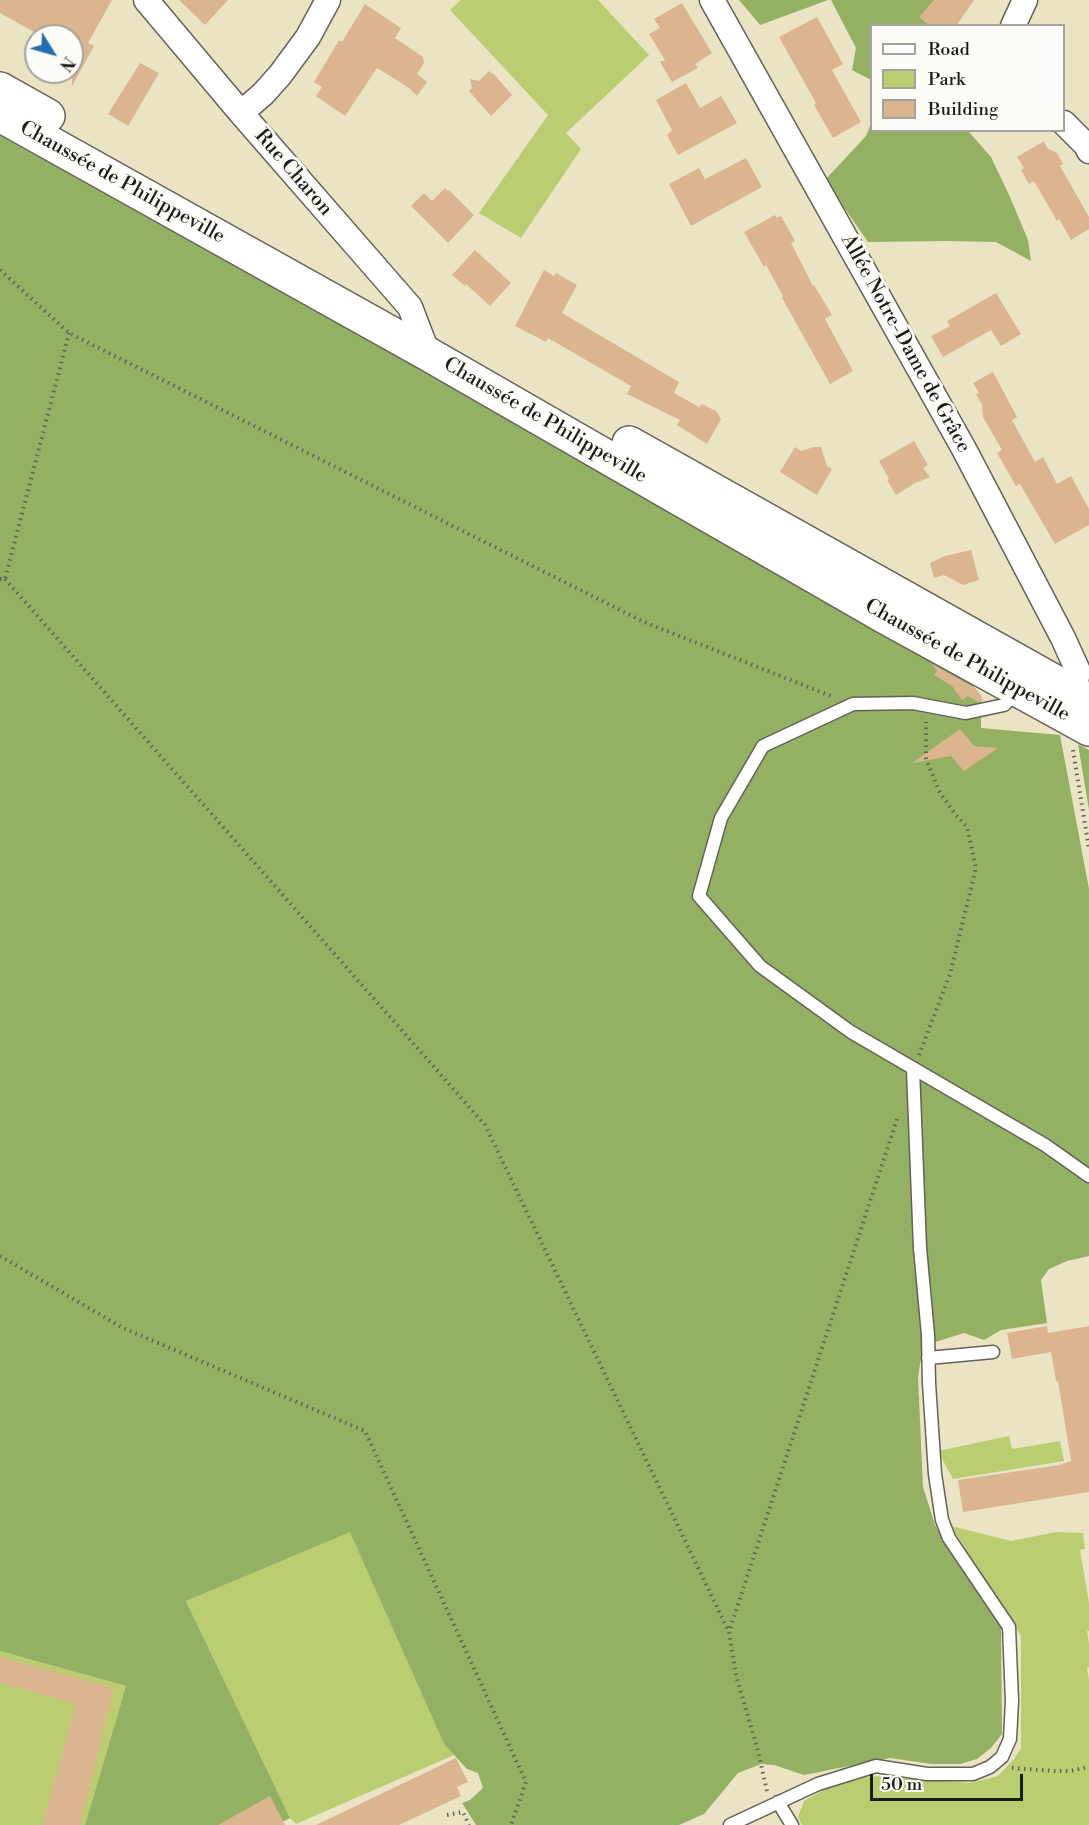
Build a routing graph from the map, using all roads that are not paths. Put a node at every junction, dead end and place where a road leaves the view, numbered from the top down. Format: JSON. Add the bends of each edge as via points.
{"nodes":[{"id":1,"x":146,"y":0,"type":"edge"},
{"id":2,"x":328,"y":0,"type":"edge"},
{"id":3,"x":712,"y":0,"type":"edge"},
{"id":4,"x":1025,"y":0,"type":"edge"},
{"id":5,"x":1014,"y":24,"type":"edge"},
{"id":6,"x":0,"y":89,"type":"edge"},
{"id":7,"x":241,"y":113,"type":"junction"},
{"id":8,"x":0,"y":115,"type":"edge"},
{"id":9,"x":1065,"y":124,"type":"edge"},
{"id":10,"x":1089,"y":151,"type":"edge"},
{"id":11,"x":423,"y":339,"type":"junction"},
{"id":12,"x":1019,"y":691,"type":"junction"},
{"id":13,"x":1076,"y":711,"type":"edge"},
{"id":14,"x":913,"y":1069,"type":"junction"},
{"id":15,"x":1089,"y":1176,"type":"edge"},
{"id":16,"x":993,"y":1352,"type":"dead end"},
{"id":17,"x":928,"y":1358,"type":"junction"},
{"id":18,"x":774,"y":1804,"type":"junction"},
{"id":19,"x":730,"y":1825,"type":"edge"},
{"id":20,"x":792,"y":1825,"type":"edge"}],
"edges":[{"from":1,"to":7,"type":"street","name":"Rue Charon"},
{"from":2,"to":7,"type":"street","via":[[280,75]]},
{"from":3,"to":13,"type":"street","name":"Allée Notre-Dame de Grâce","via":[[964,449],[1057,627],[1078,671]]},
{"from":4,"to":5,"type":"street"},
{"from":6,"to":11,"type":"main road","name":"Chaussée de Philippeville"},
{"from":7,"to":11,"type":"street","name":"Rue Charon","via":[[410,307]]},
{"from":8,"to":11,"type":"main road","name":"Chaussée de Philippeville"},
{"from":9,"to":10,"type":"street"},
{"from":11,"to":12,"type":"main road","name":"Chaussée de Philippeville","via":[[885,617]]},
{"from":11,"to":13,"type":"main road","name":"Chaussée de Philippeville","via":[[980,639]]},
{"from":12,"to":13,"type":"main road","name":"Chaussée de Philippeville"},
{"from":12,"to":14,"type":"lane","via":[[1004,705],[966,713],[914,704],[853,704],[763,746],[721,818],[699,896],[760,966],[851,1032]]},
{"from":14,"to":15,"type":"lane","via":[[1045,1145]]},
{"from":14,"to":17,"type":"lane"},
{"from":16,"to":17,"type":"lane"},
{"from":17,"to":18,"type":"lane","via":[[935,1474],[942,1520],[948,1538],[1009,1627],[1010,1739],[1002,1757],[973,1774],[927,1774],[876,1766],[818,1784]]},
{"from":18,"to":19,"type":"lane"},
{"from":18,"to":20,"type":"lane"}]}
